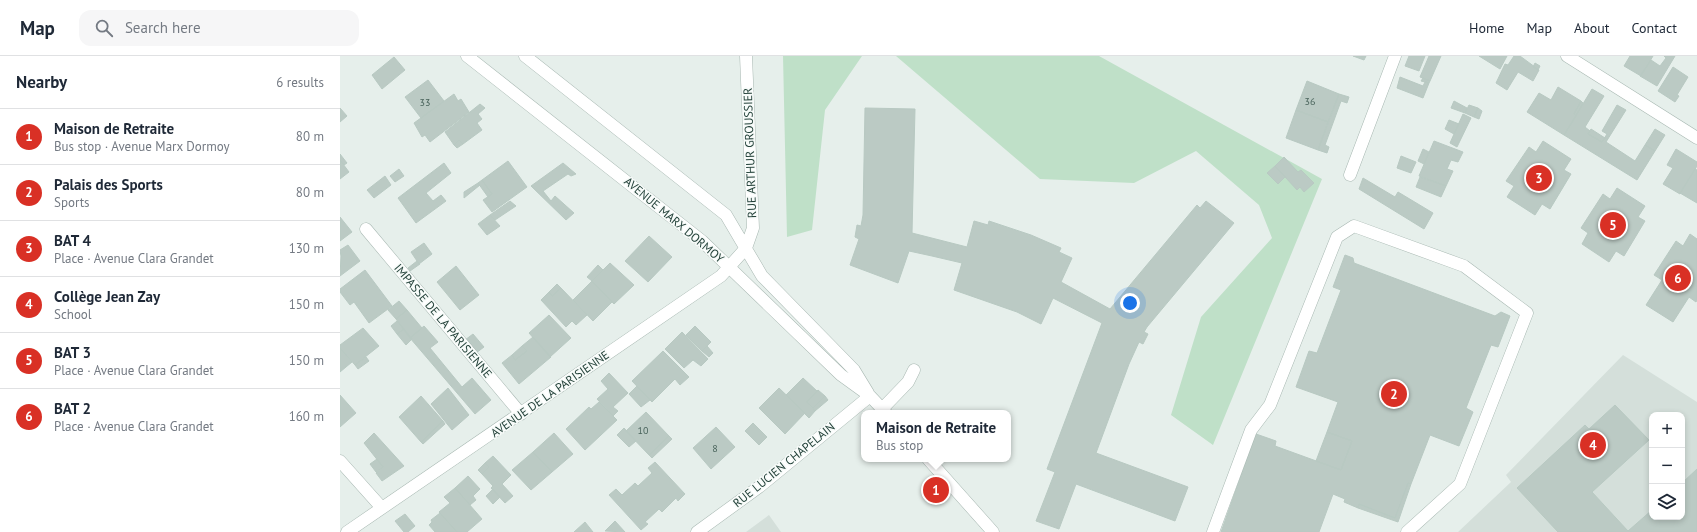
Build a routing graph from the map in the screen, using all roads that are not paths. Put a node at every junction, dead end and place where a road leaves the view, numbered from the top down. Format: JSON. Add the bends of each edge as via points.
{"nodes":[{"id":1,"x":467,"y":56,"type":"edge"},
{"id":2,"x":525,"y":56,"type":"edge"},
{"id":3,"x":746,"y":56,"type":"edge"},
{"id":4,"x":1395,"y":56,"type":"edge"},
{"id":5,"x":1567,"y":56,"type":"edge"},
{"id":6,"x":1697,"y":138,"type":"edge"},
{"id":7,"x":1350,"y":175,"type":"dead end"},
{"id":8,"x":366,"y":229,"type":"dead end"},
{"id":9,"x":746,"y":248,"type":"junction"},
{"id":10,"x":730,"y":267,"type":"junction"},
{"id":11,"x":914,"y":370,"type":"dead end"},
{"id":12,"x":870,"y":396,"type":"junction"},
{"id":13,"x":883,"y":410,"type":"edge"},
{"id":14,"x":885,"y":410,"type":"edge"},
{"id":15,"x":521,"y":414,"type":"junction"},
{"id":16,"x":340,"y":461,"type":"edge"},
{"id":17,"x":931,"y":462,"type":"edge"},
{"id":18,"x":382,"y":508,"type":"junction"},
{"id":19,"x":347,"y":532,"type":"edge"},
{"id":20,"x":697,"y":532,"type":"edge"},
{"id":21,"x":993,"y":532,"type":"edge"},
{"id":22,"x":1213,"y":532,"type":"edge"},
{"id":23,"x":1407,"y":532,"type":"edge"}],
"edges":[{"from":1,"to":10,"type":"street","name":"AVENUE MARX DORMOY","via":[[702,241]]},
{"from":2,"to":9,"type":"street","name":"AVENUE MARX DORMOY","via":[[726,215]]},
{"from":3,"to":9,"type":"street","name":"RUE ARTHUR GROUSSIER","via":[[753,228]]},
{"from":4,"to":7,"type":"street"},
{"from":5,"to":6,"type":"street"},
{"from":8,"to":15,"type":"street","name":"IMPASSE DE LA PARISIENNE"},
{"from":9,"to":10,"type":"street","name":"AVENUE DE LA PARISIENNE"},
{"from":9,"to":12,"type":"street","name":"AVENUE MARX DORMOY","via":[[762,276],[854,370]]},
{"from":10,"to":12,"type":"street","name":"AVENUE MARX DORMOY","via":[[841,375]]},
{"from":10,"to":15,"type":"street","name":"AVENUE DE LA PARISIENNE","via":[[721,276]]},
{"from":11,"to":14,"type":"street","via":[[908,382]]},
{"from":12,"to":13,"type":"street","name":"AVENUE MARX DORMOY"},
{"from":12,"to":20,"type":"street","name":"RUE LUCIEN CHAPELAIN","via":[[759,487]]},
{"from":15,"to":18,"type":"street","name":"AVENUE DE LA PARISIENNE"},
{"from":16,"to":18,"type":"street"},
{"from":17,"to":21,"type":"street"},
{"from":18,"to":19,"type":"street","name":"AVENUE DE LA PARISIENNE"},
{"from":22,"to":23,"type":"street","via":[[1251,430],[1270,405],[1337,236],[1354,226],[1464,266],[1527,313],[1460,484]]}]}
